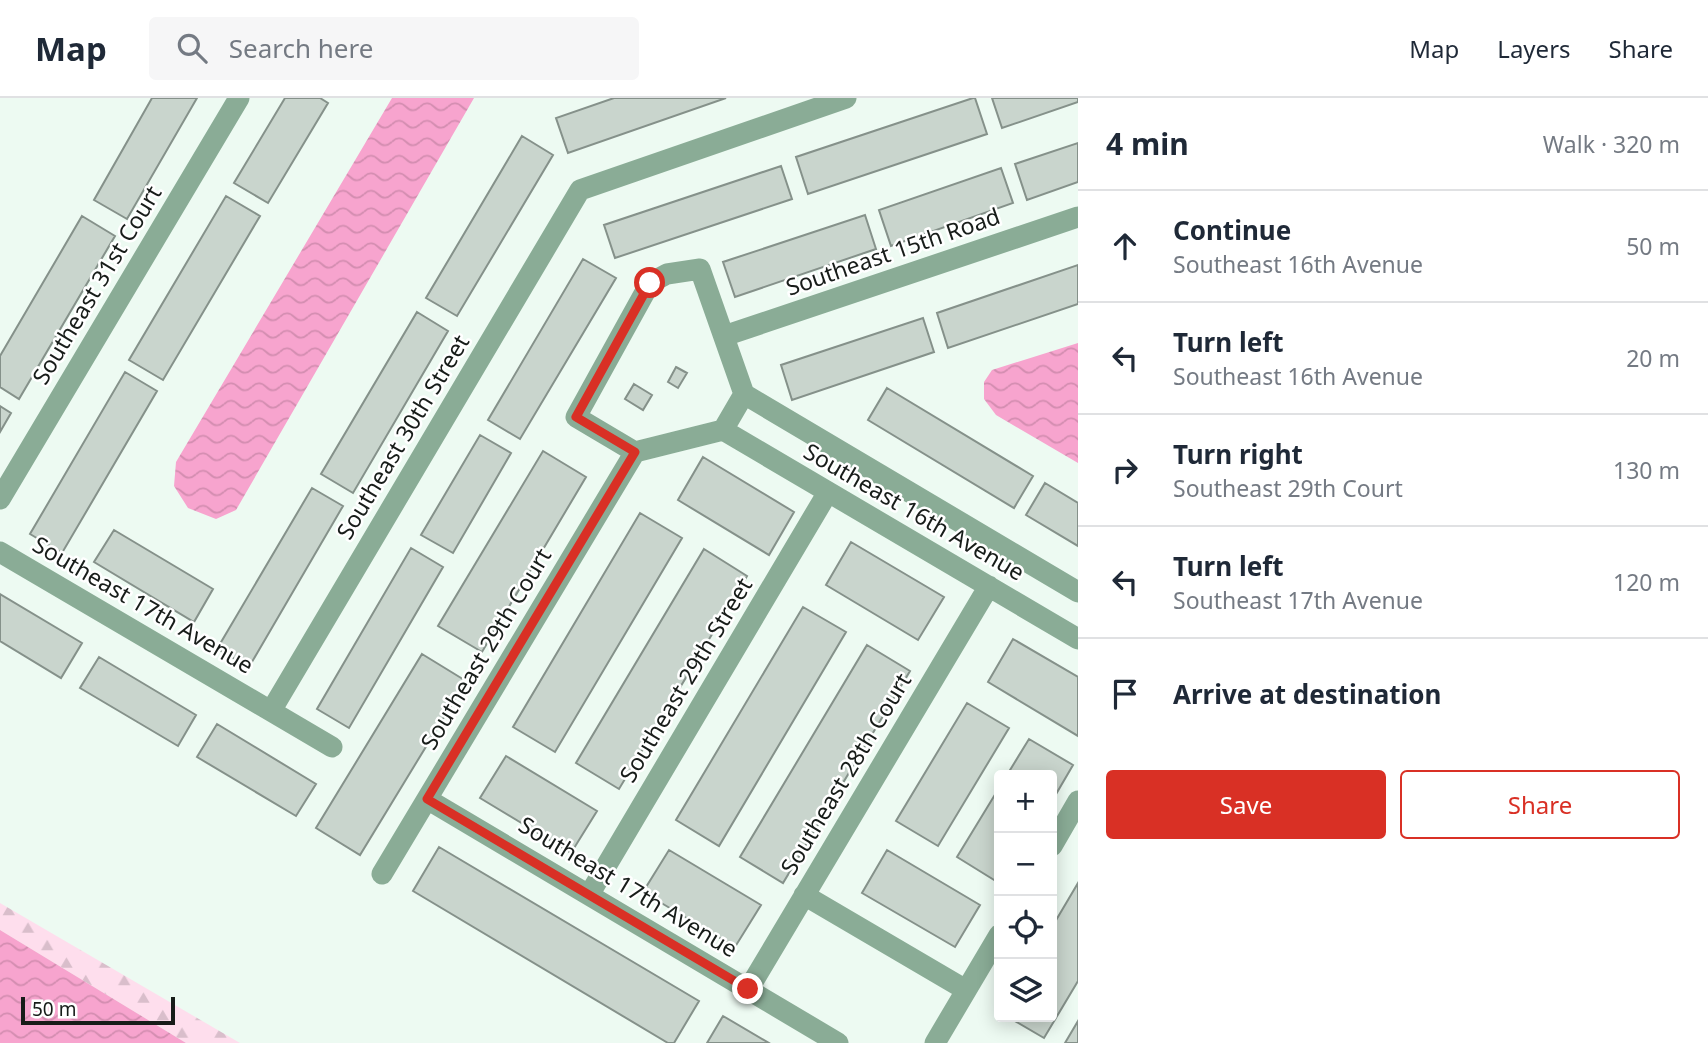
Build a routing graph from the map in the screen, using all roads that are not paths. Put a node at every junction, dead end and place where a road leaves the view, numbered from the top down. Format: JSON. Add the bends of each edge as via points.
{"nodes":[{"id":1,"x":239,"y":98,"type":"edge"},
{"id":2,"x":846,"y":98,"type":"edge"},
{"id":3,"x":1078,"y":217,"type":"edge"},
{"id":4,"x":724,"y":337,"type":"junction"},
{"id":5,"x":744,"y":394,"type":"junction"},
{"id":6,"x":723,"y":430,"type":"junction"},
{"id":7,"x":635,"y":452,"type":"junction"},
{"id":8,"x":828,"y":492,"type":"junction"},
{"id":9,"x":0,"y":499,"type":"edge"},
{"id":10,"x":0,"y":552,"type":"edge"},
{"id":11,"x":989,"y":586,"type":"junction"},
{"id":12,"x":1078,"y":592,"type":"edge"},
{"id":13,"x":1078,"y":639,"type":"edge"},
{"id":14,"x":271,"y":710,"type":"junction"},
{"id":15,"x":332,"y":747,"type":"dead end"},
{"id":16,"x":427,"y":799,"type":"junction"},
{"id":17,"x":1078,"y":801,"type":"edge"},
{"id":18,"x":1057,"y":837,"type":"edge"},
{"id":19,"x":382,"y":874,"type":"dead end"},
{"id":20,"x":589,"y":895,"type":"junction"},
{"id":21,"x":804,"y":895,"type":"junction"},
{"id":22,"x":994,"y":943,"type":"edge"},
{"id":23,"x":748,"y":989,"type":"junction"},
{"id":24,"x":966,"y":990,"type":"junction"},
{"id":25,"x":838,"y":1043,"type":"edge"},
{"id":26,"x":936,"y":1043,"type":"edge"}],
"edges":[{"from":1,"to":9,"type":"street","name":"Southeast 31st Court"},
{"from":2,"to":14,"type":"street","name":"Southeast 30th Street","via":[[580,190]]},
{"from":3,"to":4,"type":"street","name":"Southeast 15th Road"},
{"from":4,"to":5,"type":"street"},
{"from":4,"to":7,"type":"street","via":[[700,269],[667,274],[650,283],[576,417]]},
{"from":5,"to":6,"type":"street"},
{"from":5,"to":12,"type":"street","name":"Southeast 16th Avenue"},
{"from":6,"to":7,"type":"street"},
{"from":6,"to":8,"type":"street","name":"Southeast 16th Avenue"},
{"from":7,"to":16,"type":"street","name":"Southeast 29th Court"},
{"from":8,"to":11,"type":"street","name":"Southeast 16th Avenue"},
{"from":8,"to":20,"type":"street","name":"Southeast 29th Street"},
{"from":10,"to":14,"type":"street","name":"Southeast 17th Avenue"},
{"from":11,"to":13,"type":"street","name":"Southeast 16th Avenue"},
{"from":11,"to":21,"type":"street","name":"Southeast 28th Court"},
{"from":14,"to":15,"type":"street","name":"Southeast 17th Avenue"},
{"from":16,"to":19,"type":"street","name":"Southeast 29th Court"},
{"from":16,"to":20,"type":"street","name":"Southeast 17th Avenue"},
{"from":17,"to":18,"type":"street"},
{"from":20,"to":23,"type":"street","name":"Southeast 17th Avenue"},
{"from":21,"to":23,"type":"street","name":"Southeast 28th Court"},
{"from":21,"to":24,"type":"street"},
{"from":22,"to":24,"type":"street"},
{"from":23,"to":25,"type":"street","name":"Southeast 17th Avenue"},
{"from":24,"to":26,"type":"street"}]}
